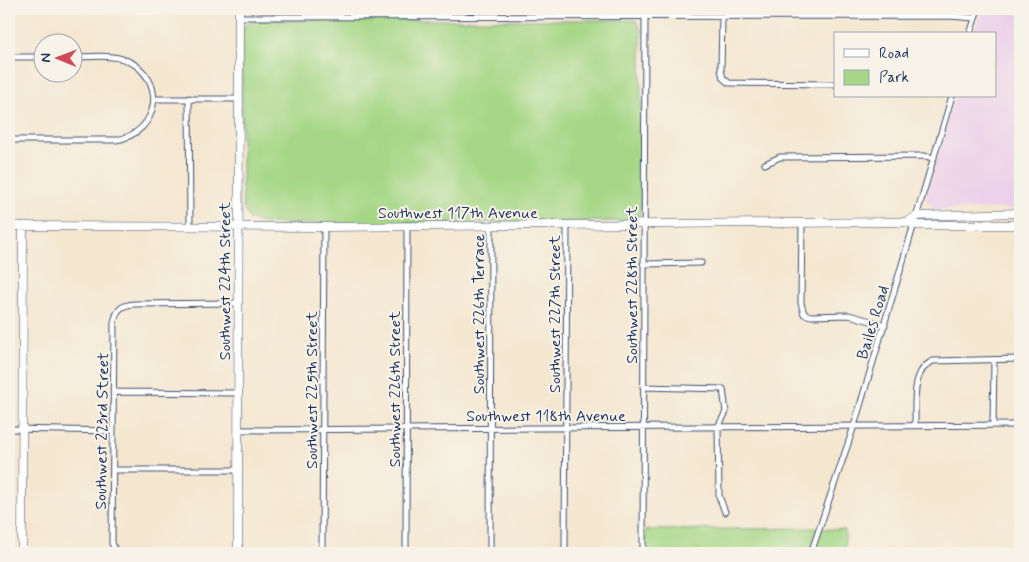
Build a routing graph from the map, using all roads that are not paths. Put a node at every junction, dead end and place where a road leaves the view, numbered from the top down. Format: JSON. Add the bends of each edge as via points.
{"nodes":[{"id":1,"x":404,"y":9,"type":"edge"},
{"id":2,"x":479,"y":9,"type":"edge"},
{"id":3,"x":610,"y":9,"type":"edge"},
{"id":4,"x":680,"y":9,"type":"edge"},
{"id":5,"x":978,"y":9,"type":"edge"},
{"id":6,"x":239,"y":13,"type":"edge"},
{"id":7,"x":404,"y":16,"type":"junction"},
{"id":8,"x":479,"y":16,"type":"junction"},
{"id":9,"x":610,"y":16,"type":"junction"},
{"id":10,"x":722,"y":16,"type":"junction"},
{"id":11,"x":645,"y":17,"type":"junction"},
{"id":12,"x":680,"y":17,"type":"junction"},
{"id":13,"x":975,"y":18,"type":"junction"},
{"id":14,"x":971,"y":32,"type":"edge"},
{"id":15,"x":9,"y":57,"type":"edge"},
{"id":16,"x":32,"y":57,"type":"edge"},
{"id":17,"x":82,"y":58,"type":"edge"},
{"id":18,"x":834,"y":84,"type":"edge"},
{"id":19,"x":189,"y":98,"type":"junction"},
{"id":20,"x":951,"y":98,"type":"edge"},
{"id":21,"x":155,"y":99,"type":"junction"},
{"id":22,"x":238,"y":99,"type":"junction"},
{"id":23,"x":9,"y":140,"type":"edge"},
{"id":24,"x":934,"y":158,"type":"junction"},
{"id":25,"x":766,"y":164,"type":"dead end"},
{"id":26,"x":1020,"y":213,"type":"edge"},
{"id":27,"x":917,"y":216,"type":"junction"},
{"id":28,"x":802,"y":222,"type":"junction"},
{"id":29,"x":910,"y":223,"type":"junction"},
{"id":30,"x":643,"y":224,"type":"junction"},
{"id":31,"x":190,"y":225,"type":"junction"},
{"id":32,"x":238,"y":225,"type":"junction"},
{"id":33,"x":407,"y":225,"type":"junction"},
{"id":34,"x":491,"y":225,"type":"junction"},
{"id":35,"x":567,"y":225,"type":"junction"},
{"id":36,"x":1020,"y":225,"type":"edge"},
{"id":37,"x":9,"y":226,"type":"edge"},
{"id":38,"x":24,"y":226,"type":"junction"},
{"id":39,"x":324,"y":227,"type":"junction"},
{"id":40,"x":701,"y":263,"type":"dead end"},
{"id":41,"x":644,"y":264,"type":"junction"},
{"id":42,"x":237,"y":303,"type":"junction"},
{"id":43,"x":884,"y":325,"type":"junction"},
{"id":44,"x":1020,"y":359,"type":"edge"},
{"id":45,"x":994,"y":360,"type":"junction"},
{"id":46,"x":643,"y":387,"type":"junction"},
{"id":47,"x":114,"y":392,"type":"junction"},
{"id":48,"x":238,"y":393,"type":"junction"},
{"id":49,"x":993,"y":424,"type":"junction"},
{"id":50,"x":1020,"y":424,"type":"edge"},
{"id":51,"x":916,"y":425,"type":"junction"},
{"id":52,"x":854,"y":426,"type":"junction"},
{"id":53,"x":566,"y":427,"type":"junction"},
{"id":54,"x":718,"y":427,"type":"junction"},
{"id":55,"x":407,"y":428,"type":"junction"},
{"id":56,"x":490,"y":428,"type":"junction"},
{"id":57,"x":642,"y":428,"type":"junction"},
{"id":58,"x":323,"y":429,"type":"junction"},
{"id":59,"x":9,"y":430,"type":"edge"},
{"id":60,"x":22,"y":430,"type":"junction"},
{"id":61,"x":238,"y":430,"type":"junction"},
{"id":62,"x":114,"y":432,"type":"junction"},
{"id":63,"x":113,"y":470,"type":"junction"},
{"id":64,"x":238,"y":470,"type":"junction"},
{"id":65,"x":725,"y":512,"type":"dead end"},
{"id":66,"x":22,"y":553,"type":"edge"},
{"id":67,"x":116,"y":553,"type":"edge"},
{"id":68,"x":238,"y":553,"type":"edge"},
{"id":69,"x":322,"y":553,"type":"edge"},
{"id":70,"x":406,"y":553,"type":"edge"},
{"id":71,"x":490,"y":553,"type":"edge"},
{"id":72,"x":565,"y":553,"type":"edge"},
{"id":73,"x":643,"y":553,"type":"edge"},
{"id":74,"x":811,"y":553,"type":"edge"}],
"edges":[{"from":1,"to":7,"type":"street"},
{"from":2,"to":8,"type":"street"},
{"from":3,"to":9,"type":"street"},
{"from":4,"to":12,"type":"street"},
{"from":5,"to":13,"type":"street"},
{"from":6,"to":7,"type":"street"},
{"from":6,"to":22,"type":"street","name":"Southwest 224th Street"},
{"from":7,"to":8,"type":"street"},
{"from":8,"to":9,"type":"street"},
{"from":9,"to":11,"type":"street"},
{"from":10,"to":12,"type":"street"},
{"from":10,"to":13,"type":"street"},
{"from":10,"to":18,"type":"street","via":[[721,70],[728,82]]},
{"from":11,"to":12,"type":"street"},
{"from":11,"to":30,"type":"street","name":"Southwest 228th Street"},
{"from":13,"to":14,"type":"street"},
{"from":15,"to":16,"type":"street"},
{"from":17,"to":21,"type":"street","via":[[117,58],[131,63],[147,78]]},
{"from":19,"to":21,"type":"street"},
{"from":19,"to":22,"type":"street"},
{"from":19,"to":31,"type":"street","name":"Southwest 224th Street"},
{"from":20,"to":24,"type":"street"},
{"from":21,"to":23,"type":"street","via":[[146,123],[126,138]]},
{"from":22,"to":32,"type":"street","name":"Southwest 224th Street"},
{"from":24,"to":25,"type":"street","via":[[780,157]]},
{"from":24,"to":27,"type":"street"},
{"from":26,"to":27,"type":"street"},
{"from":27,"to":29,"type":"street"},
{"from":28,"to":29,"type":"street","name":"Southwest 117th Avenue"},
{"from":28,"to":30,"type":"street","name":"Southwest 117th Avenue"},
{"from":28,"to":43,"type":"street","via":[[801,303],[804,314],[854,316]]},
{"from":29,"to":36,"type":"street","name":"Southwest 117th Avenue"},
{"from":29,"to":43,"type":"street","name":"Bailes Road"},
{"from":30,"to":35,"type":"street","name":"Southwest 117th Avenue"},
{"from":30,"to":41,"type":"street","name":"Southwest 228th Street"},
{"from":31,"to":32,"type":"street","name":"Southwest 117th Avenue"},
{"from":31,"to":38,"type":"street","name":"Southwest 117th Avenue"},
{"from":32,"to":39,"type":"street","name":"Southwest 117th Avenue"},
{"from":32,"to":42,"type":"street","name":"Southwest 224th Street"},
{"from":33,"to":34,"type":"street","name":"Southwest 117th Avenue"},
{"from":33,"to":39,"type":"street","name":"Southwest 117th Avenue"},
{"from":33,"to":55,"type":"street","name":"Southwest 226th Street"},
{"from":34,"to":35,"type":"street","name":"Southwest 117th Avenue"},
{"from":34,"to":56,"type":"street","name":"Southwest 226th Terrace"},
{"from":35,"to":53,"type":"street","name":"Southwest 227th Street"},
{"from":37,"to":38,"type":"street","name":"Southwest 117th Avenue"},
{"from":38,"to":60,"type":"street"},
{"from":39,"to":58,"type":"street","name":"Southwest 225th Street"},
{"from":40,"to":41,"type":"street"},
{"from":41,"to":46,"type":"street","name":"Southwest 228th Street"},
{"from":42,"to":47,"type":"street","name":"Southwest 223rd Street","via":[[134,304],[119,308],[114,323]]},
{"from":42,"to":48,"type":"street","name":"Southwest 224th Street"},
{"from":43,"to":52,"type":"street","name":"Bailes Road"},
{"from":44,"to":45,"type":"street"},
{"from":45,"to":49,"type":"street"},
{"from":45,"to":51,"type":"street","via":[[926,364],[917,381]]},
{"from":46,"to":54,"type":"street","via":[[723,390],[726,399],[724,418]]},
{"from":46,"to":57,"type":"street","name":"Southwest 228th Street"},
{"from":47,"to":48,"type":"street"},
{"from":47,"to":62,"type":"street","name":"Southwest 223rd Street"},
{"from":48,"to":61,"type":"street","name":"Southwest 224th Street"},
{"from":49,"to":50,"type":"street","name":"Southwest 118th Avenue"},
{"from":49,"to":51,"type":"street","name":"Southwest 118th Avenue"},
{"from":51,"to":52,"type":"street","name":"Southwest 118th Avenue"},
{"from":52,"to":54,"type":"street","name":"Southwest 118th Avenue"},
{"from":52,"to":74,"type":"street","name":"Bailes Road"},
{"from":53,"to":56,"type":"street","name":"Southwest 118th Avenue"},
{"from":53,"to":57,"type":"street","name":"Southwest 118th Avenue"},
{"from":53,"to":72,"type":"street","name":"Southwest 227th Street"},
{"from":54,"to":57,"type":"street","name":"Southwest 118th Avenue"},
{"from":54,"to":65,"type":"street","via":[[719,496]]},
{"from":55,"to":56,"type":"street","name":"Southwest 118th Avenue"},
{"from":55,"to":58,"type":"street","name":"Southwest 118th Avenue"},
{"from":55,"to":70,"type":"street","name":"Southwest 226th Street"},
{"from":56,"to":71,"type":"street","name":"Southwest 226th Terrace"},
{"from":57,"to":73,"type":"street","name":"Southwest 228th Street"},
{"from":58,"to":61,"type":"street","name":"Southwest 118th Avenue"},
{"from":58,"to":69,"type":"street","name":"Southwest 225th Street"},
{"from":59,"to":60,"type":"street"},
{"from":60,"to":62,"type":"street"},
{"from":60,"to":66,"type":"street"},
{"from":61,"to":64,"type":"street","name":"Southwest 224th Street"},
{"from":62,"to":63,"type":"street","name":"Southwest 223rd Street"},
{"from":63,"to":64,"type":"street"},
{"from":63,"to":67,"type":"street","name":"Southwest 223rd Street","via":[[112,543]]},
{"from":64,"to":68,"type":"street","name":"Southwest 224th Street"}]}
